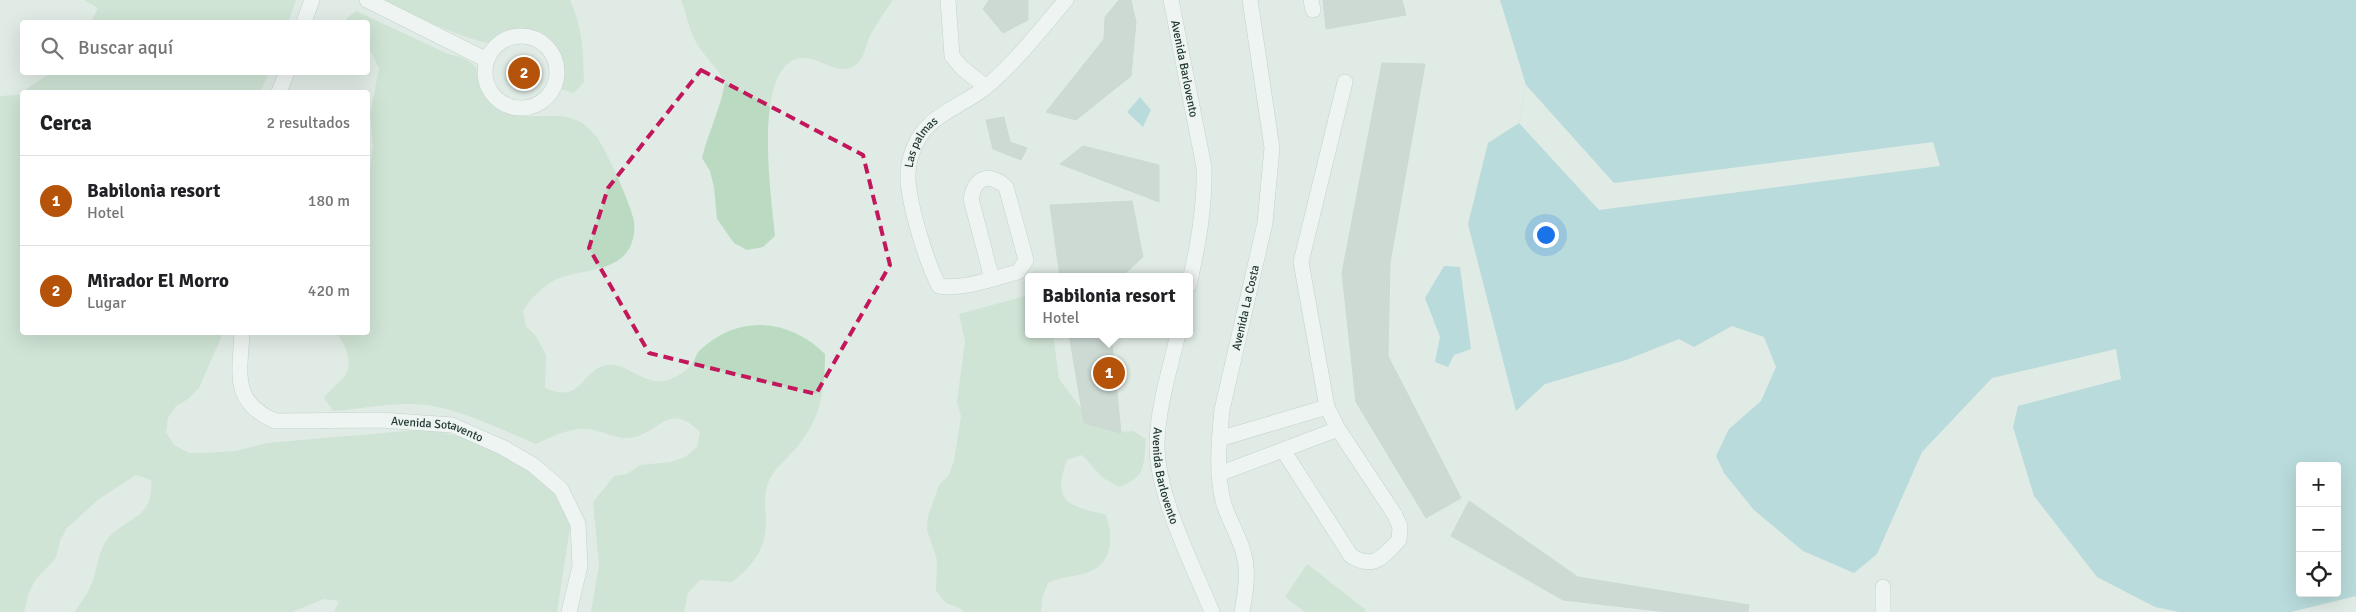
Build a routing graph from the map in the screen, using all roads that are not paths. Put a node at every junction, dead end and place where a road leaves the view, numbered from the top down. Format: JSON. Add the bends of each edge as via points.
{"nodes":[{"id":1,"x":312,"y":0,"type":"edge"},
{"id":2,"x":367,"y":0,"type":"edge"},
{"id":3,"x":948,"y":0,"type":"edge"},
{"id":4,"x":1066,"y":0,"type":"edge"},
{"id":5,"x":1172,"y":0,"type":"edge"},
{"id":6,"x":1250,"y":0,"type":"edge"},
{"id":7,"x":305,"y":20,"type":"edge"},
{"id":8,"x":487,"y":60,"type":"junction"},
{"id":9,"x":286,"y":75,"type":"edge"},
{"id":10,"x":1345,"y":82,"type":"dead end"},
{"id":11,"x":986,"y":87,"type":"junction"},
{"id":12,"x":280,"y":90,"type":"edge"},
{"id":13,"x":1192,"y":273,"type":"edge"},
{"id":14,"x":992,"y":278,"type":"junction"},
{"id":15,"x":242,"y":335,"type":"edge"},
{"id":16,"x":1177,"y":338,"type":"edge"},
{"id":17,"x":1326,"y":407,"type":"junction"},
{"id":18,"x":1338,"y":429,"type":"junction"},
{"id":19,"x":1219,"y":439,"type":"junction"},
{"id":20,"x":1283,"y":450,"type":"junction"},
{"id":21,"x":1219,"y":474,"type":"junction"},
{"id":22,"x":1883,"y":587,"type":"dead end"},
{"id":23,"x":569,"y":612,"type":"edge"},
{"id":24,"x":1212,"y":612,"type":"edge"},
{"id":25,"x":1242,"y":612,"type":"edge"},
{"id":26,"x":1883,"y":612,"type":"edge"}],
"edges":[{"from":1,"to":7,"type":"street"},
{"from":2,"to":8,"type":"street"},
{"from":3,"to":11,"type":"street","via":[[952,56]]},
{"from":4,"to":11,"type":"street","name":"Las palmas"},
{"from":5,"to":13,"type":"street","name":"Avenida Barlovento","via":[[1204,167],[1203,221]]},
{"from":6,"to":19,"type":"street","name":"Avenida La Costa","via":[[1272,148],[1265,223],[1222,410]]},
{"from":8,"to":8,"type":"street","via":[[502,42],[515,36],[536,39],[549,48],[557,65],[554,86],[546,98],[534,106],[511,106],[501,102],[490,90],[485,71]]},
{"from":9,"to":12,"type":"street"},
{"from":10,"to":17,"type":"street","via":[[1301,262]]},
{"from":11,"to":14,"type":"street","name":"Las palmas","via":[[929,125],[916,142],[908,180],[918,226],[939,286],[951,288]]},
{"from":14,"to":14,"type":"street","name":"Las palmas","via":[[1018,272],[1026,260],[1006,187],[989,178],[979,181],[971,199]]},
{"from":15,"to":23,"type":"street","name":"Avenida Sotavento","via":[[242,386],[246,401],[259,414],[275,421],[381,420],[452,426],[502,447],[533,465],[561,489],[578,524],[580,566]]},
{"from":16,"to":24,"type":"street","name":"Avenida Barlovento","via":[[1158,425],[1158,462],[1166,497]]},
{"from":17,"to":18,"type":"street"},
{"from":17,"to":19,"type":"street"},
{"from":18,"to":20,"type":"street"},
{"from":18,"to":20,"type":"street","via":[[1400,527],[1399,540],[1378,561],[1363,563],[1351,556]]},
{"from":19,"to":21,"type":"street","name":"Avenida La Costa"},
{"from":20,"to":21,"type":"street"},
{"from":21,"to":25,"type":"street","name":"Avenida La Costa","via":[[1223,502],[1244,555],[1246,585]]},
{"from":22,"to":26,"type":"street"}]}
